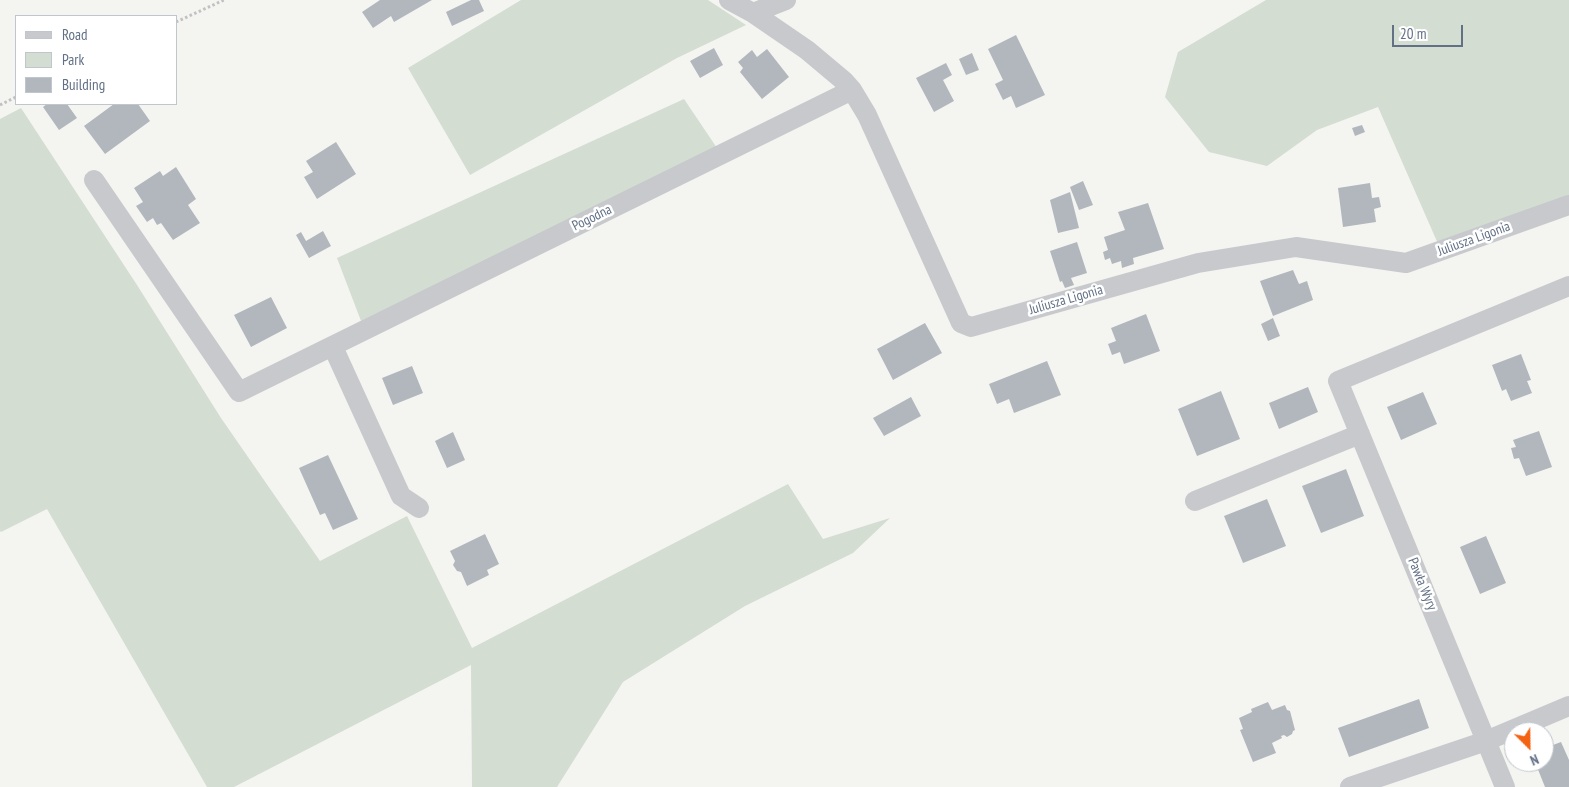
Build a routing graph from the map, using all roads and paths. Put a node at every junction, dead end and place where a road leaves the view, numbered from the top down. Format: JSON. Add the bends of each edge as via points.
{"nodes":[{"id":1,"x":224,"y":0,"type":"edge"},
{"id":2,"x":728,"y":0,"type":"edge"},
{"id":3,"x":786,"y":0,"type":"edge"},
{"id":4,"x":753,"y":14,"type":"junction"},
{"id":5,"x":178,"y":21,"type":"edge"},
{"id":6,"x":852,"y":90,"type":"junction"},
{"id":7,"x":15,"y":98,"type":"edge"},
{"id":8,"x":0,"y":105,"type":"edge"},
{"id":9,"x":94,"y":180,"type":"dead end"},
{"id":10,"x":1569,"y":205,"type":"edge"},
{"id":11,"x":1569,"y":286,"type":"edge"},
{"id":12,"x":333,"y":347,"type":"junction"},
{"id":13,"x":1360,"y":434,"type":"junction"},
{"id":14,"x":1195,"y":501,"type":"dead end"},
{"id":15,"x":419,"y":508,"type":"dead end"},
{"id":16,"x":1569,"y":706,"type":"edge"},
{"id":17,"x":1486,"y":741,"type":"junction"},
{"id":18,"x":1350,"y":787,"type":"edge"},
{"id":19,"x":1505,"y":787,"type":"edge"}],
"edges":[{"from":1,"to":5,"type":"path"},
{"from":2,"to":4,"type":"street","name":"Juliusza Ligonia"},
{"from":3,"to":4,"type":"street"},
{"from":4,"to":6,"type":"street","name":"Juliusza Ligonia","via":[[807,50]]},
{"from":6,"to":10,"type":"street","name":"Juliusza Ligonia","via":[[961,323],[971,327],[1198,262],[1296,247],[1406,263]]},
{"from":6,"to":12,"type":"street","name":"Pogodna"},
{"from":7,"to":8,"type":"path"},
{"from":9,"to":12,"type":"street","name":"Pogodna","via":[[239,392]]},
{"from":11,"to":13,"type":"street","name":"Pawła Wyry","via":[[1338,381]]},
{"from":12,"to":15,"type":"street","via":[[401,496]]},
{"from":13,"to":14,"type":"street"},
{"from":13,"to":17,"type":"street","name":"Pawła Wyry"},
{"from":16,"to":17,"type":"street"},
{"from":17,"to":18,"type":"street"},
{"from":17,"to":19,"type":"street","name":"Pawła Wyry"}]}
